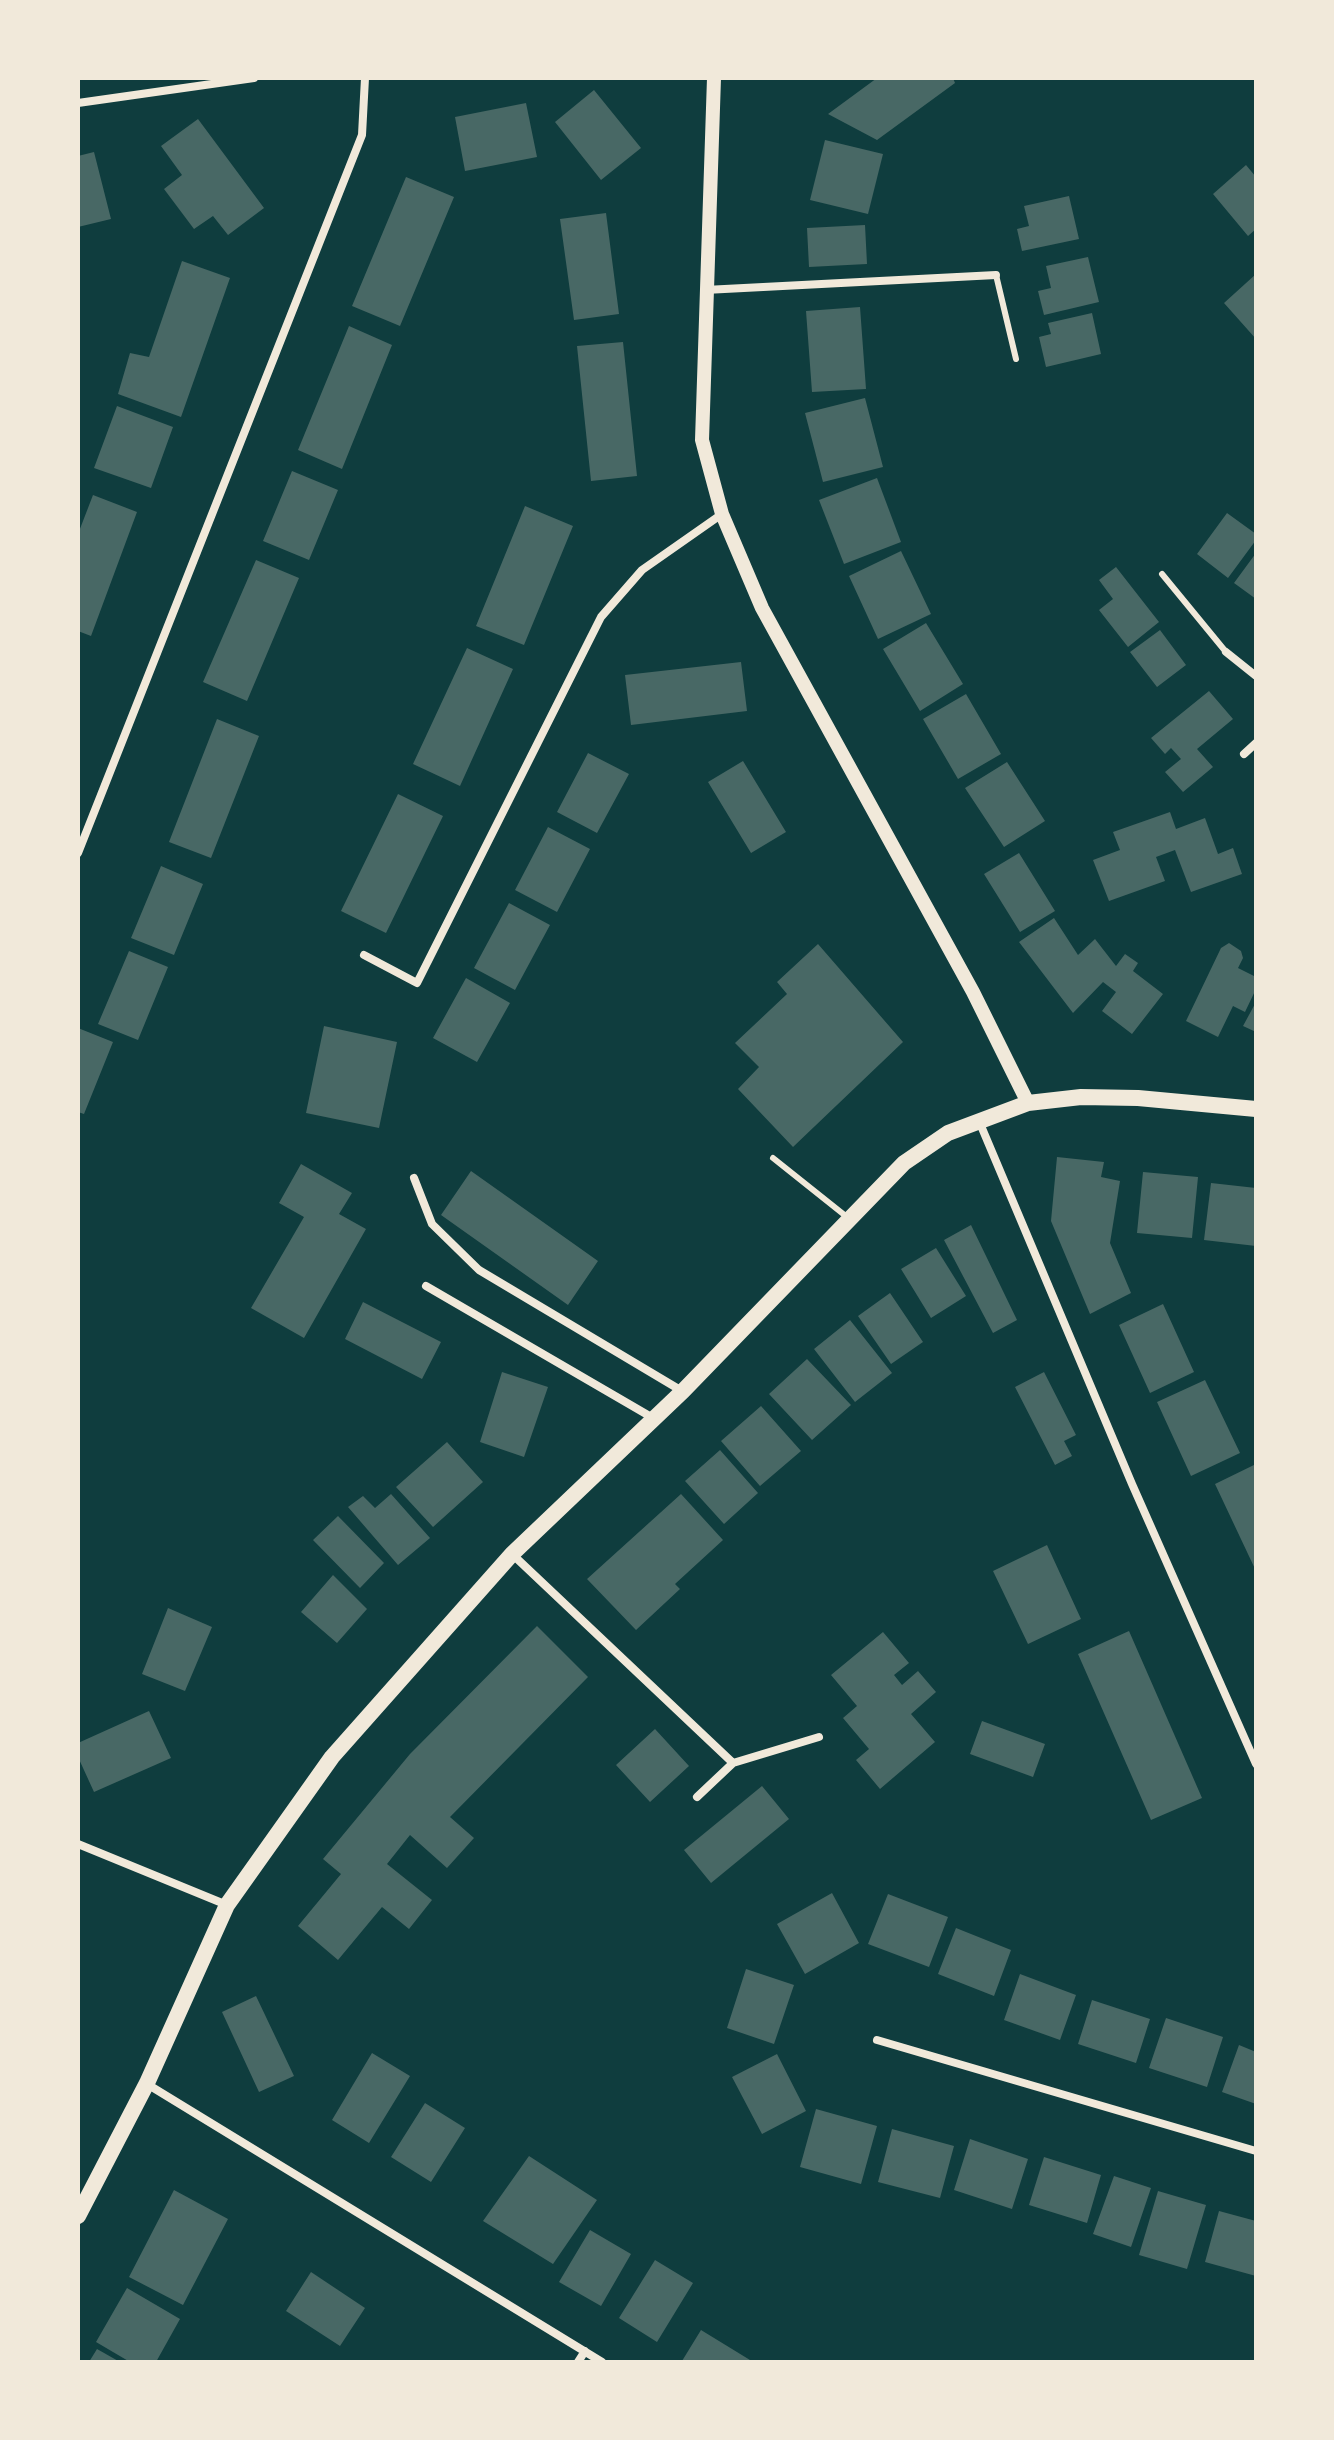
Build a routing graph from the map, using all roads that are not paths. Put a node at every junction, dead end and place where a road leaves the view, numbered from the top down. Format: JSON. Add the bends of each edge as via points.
{"nodes":[{"id":1,"x":254,"y":78,"type":"edge"},
{"id":2,"x":365,"y":78,"type":"edge"},
{"id":3,"x":714,"y":78,"type":"edge"},
{"id":4,"x":78,"y":103,"type":"edge"},
{"id":5,"x":996,"y":275,"type":"joint"},
{"id":6,"x":704,"y":290,"type":"junction"},
{"id":7,"x":1016,"y":359,"type":"dead end"},
{"id":8,"x":722,"y":514,"type":"junction"},
{"id":9,"x":1162,"y":574,"type":"dead end"},
{"id":10,"x":1226,"y":652,"type":"joint"},
{"id":11,"x":1256,"y":676,"type":"edge"},
{"id":12,"x":1256,"y":743,"type":"edge"},
{"id":13,"x":1244,"y":754,"type":"dead end"},
{"id":14,"x":78,"y":853,"type":"edge"},
{"id":15,"x":364,"y":955,"type":"dead end"},
{"id":16,"x":1028,"y":1103,"type":"junction"},
{"id":17,"x":1256,"y":1109,"type":"edge"},
{"id":18,"x":979,"y":1121,"type":"junction"},
{"id":19,"x":773,"y":1158,"type":"dead end"},
{"id":20,"x":414,"y":1178,"type":"dead end"},
{"id":21,"x":850,"y":1219,"type":"junction"},
{"id":22,"x":426,"y":1286,"type":"dead end"},
{"id":23,"x":683,"y":1391,"type":"junction"},
{"id":24,"x":653,"y":1418,"type":"junction"},
{"id":25,"x":512,"y":1554,"type":"junction"},
{"id":26,"x":819,"y":1737,"type":"dead end"},
{"id":27,"x":733,"y":1763,"type":"junction"},
{"id":28,"x":1256,"y":1764,"type":"edge"},
{"id":29,"x":697,"y":1797,"type":"dead end"},
{"id":30,"x":78,"y":1844,"type":"edge"},
{"id":31,"x":227,"y":1905,"type":"junction"},
{"id":32,"x":877,"y":2040,"type":"dead end"},
{"id":33,"x":147,"y":2083,"type":"junction"},
{"id":34,"x":1256,"y":2151,"type":"edge"},
{"id":35,"x":78,"y":2216,"type":"edge"},
{"id":36,"x":585,"y":2351,"type":"junction"},
{"id":37,"x":578,"y":2362,"type":"edge"},
{"id":38,"x":602,"y":2362,"type":"edge"}],
"edges":[{"from":1,"to":4,"type":"street"},
{"from":2,"to":14,"type":"street","via":[[362,135]]},
{"from":3,"to":6,"type":"street"},
{"from":5,"to":6,"type":"street"},
{"from":5,"to":7,"type":"lane"},
{"from":6,"to":8,"type":"street","via":[[702,440]]},
{"from":8,"to":15,"type":"street","via":[[642,570],[601,617],[417,983]]},
{"from":8,"to":16,"type":"street","via":[[762,608],[973,992]]},
{"from":9,"to":10,"type":"lane"},
{"from":10,"to":11,"type":"street"},
{"from":12,"to":13,"type":"street"},
{"from":16,"to":17,"type":"main road","via":[[1138,1098]]},
{"from":16,"to":18,"type":"main road"},
{"from":18,"to":21,"type":"main road","via":[[948,1133],[904,1163]]},
{"from":18,"to":28,"type":"street"},
{"from":19,"to":21,"type":"lane"},
{"from":20,"to":23,"type":"street","via":[[432,1224],[479,1270]]},
{"from":21,"to":23,"type":"main road"},
{"from":22,"to":24,"type":"street"},
{"from":23,"to":24,"type":"main road"},
{"from":24,"to":25,"type":"main road"},
{"from":25,"to":27,"type":"street"},
{"from":25,"to":31,"type":"main road","via":[[332,1757]]},
{"from":26,"to":27,"type":"street"},
{"from":27,"to":29,"type":"street"},
{"from":30,"to":31,"type":"street"},
{"from":31,"to":33,"type":"main road"},
{"from":32,"to":34,"type":"street"},
{"from":33,"to":35,"type":"main road"},
{"from":33,"to":36,"type":"street"},
{"from":36,"to":37,"type":"street"},
{"from":36,"to":38,"type":"street"}]}
